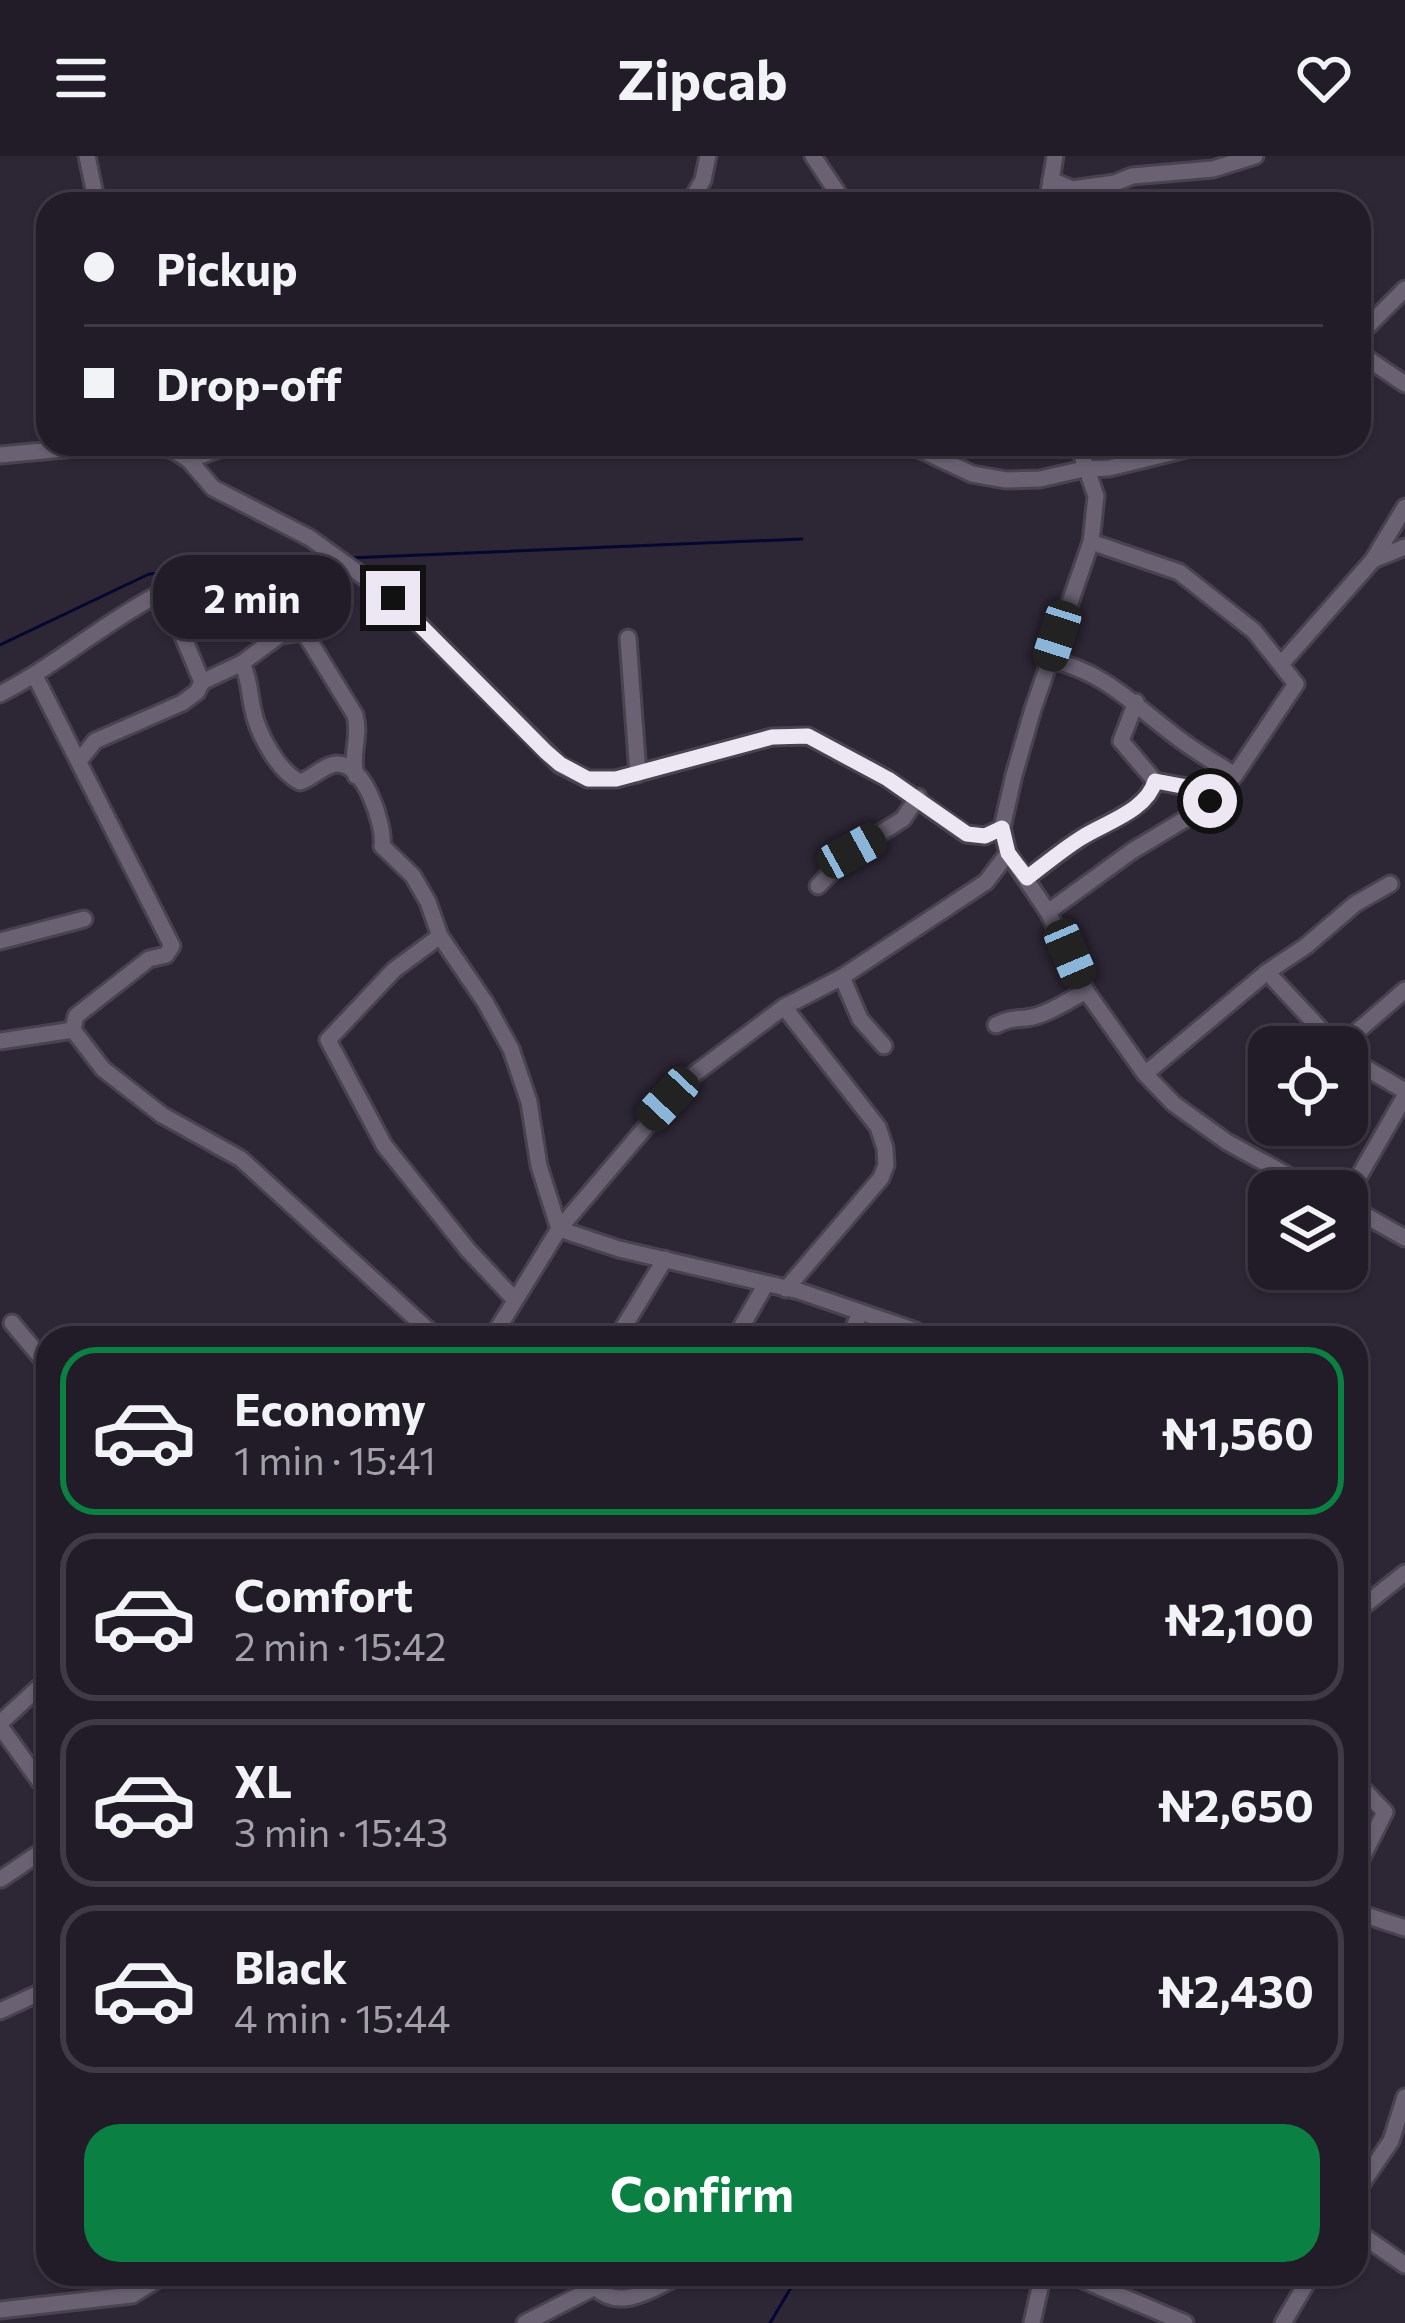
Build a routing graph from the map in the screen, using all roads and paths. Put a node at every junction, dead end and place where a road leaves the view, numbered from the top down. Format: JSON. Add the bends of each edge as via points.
{"nodes":[{"id":1,"x":87,"y":156,"type":"edge"},
{"id":2,"x":708,"y":156,"type":"edge"},
{"id":3,"x":813,"y":156,"type":"edge"},
{"id":4,"x":1055,"y":156,"type":"edge"},
{"id":5,"x":1255,"y":156,"type":"edge"},
{"id":6,"x":1051,"y":181,"type":"junction"},
{"id":7,"x":94,"y":192,"type":"edge"},
{"id":8,"x":696,"y":192,"type":"edge"},
{"id":9,"x":837,"y":192,"type":"edge"},
{"id":10,"x":1049,"y":192,"type":"edge"},
{"id":11,"x":1405,"y":289,"type":"edge"},
{"id":12,"x":1371,"y":323,"type":"edge"},
{"id":13,"x":1371,"y":361,"type":"edge"},
{"id":14,"x":1405,"y":384,"type":"edge"},
{"id":15,"x":36,"y":452,"type":"edge"},
{"id":16,"x":0,"y":455,"type":"edge"},
{"id":17,"x":183,"y":456,"type":"edge"},
{"id":18,"x":200,"y":456,"type":"edge"},
{"id":19,"x":935,"y":456,"type":"edge"},
{"id":20,"x":1081,"y":456,"type":"edge"},
{"id":21,"x":1158,"y":456,"type":"edge"},
{"id":22,"x":189,"y":460,"type":"junction"},
{"id":23,"x":1084,"y":469,"type":"junction"},
{"id":24,"x":1405,"y":507,"type":"edge"},
{"id":25,"x":1091,"y":542,"type":"junction"},
{"id":26,"x":1405,"y":548,"type":"edge"},
{"id":27,"x":1372,"y":560,"type":"junction"},
{"id":28,"x":628,"y":638,"type":"dead end"},
{"id":29,"x":1049,"y":660,"type":"junction"},
{"id":30,"x":1282,"y":662,"type":"junction"},
{"id":31,"x":242,"y":663,"type":"junction"},
{"id":32,"x":35,"y":676,"type":"junction"},
{"id":33,"x":202,"y":682,"type":"junction"},
{"id":34,"x":0,"y":694,"type":"edge"},
{"id":35,"x":1136,"y":702,"type":"junction"},
{"id":36,"x":79,"y":761,"type":"junction"},
{"id":37,"x":638,"y":774,"type":"junction"},
{"id":38,"x":1235,"y":775,"type":"junction"},
{"id":39,"x":357,"y":777,"type":"junction"},
{"id":40,"x":1155,"y":781,"type":"junction"},
{"id":41,"x":918,"y":797,"type":"junction"},
{"id":42,"x":1210,"y":801,"type":"junction"},
{"id":43,"x":1002,"y":828,"type":"junction"},
{"id":44,"x":1008,"y":853,"type":"junction"},
{"id":45,"x":1027,"y":878,"type":"junction"},
{"id":46,"x":1390,"y":884,"type":"dead end"},
{"id":47,"x":818,"y":886,"type":"dead end"},
{"id":48,"x":1048,"y":912,"type":"junction"},
{"id":49,"x":84,"y":919,"type":"dead end"},
{"id":50,"x":440,"y":937,"type":"junction"},
{"id":51,"x":0,"y":941,"type":"edge"},
{"id":52,"x":1267,"y":972,"type":"junction"},
{"id":53,"x":842,"y":977,"type":"junction"},
{"id":54,"x":1405,"y":990,"type":"edge"},
{"id":55,"x":1086,"y":991,"type":"junction"},
{"id":56,"x":784,"y":1007,"type":"junction"},
{"id":57,"x":996,"y":1025,"type":"dead end"},
{"id":58,"x":1317,"y":1026,"type":"edge"},
{"id":59,"x":1363,"y":1026,"type":"edge"},
{"id":60,"x":74,"y":1030,"type":"junction"},
{"id":61,"x":0,"y":1041,"type":"edge"},
{"id":62,"x":884,"y":1046,"type":"dead end"},
{"id":63,"x":1368,"y":1072,"type":"edge"},
{"id":64,"x":1145,"y":1074,"type":"junction"},
{"id":65,"x":1404,"y":1099,"type":"edge"},
{"id":66,"x":1278,"y":1170,"type":"edge"},
{"id":67,"x":1364,"y":1170,"type":"edge"},
{"id":68,"x":1368,"y":1214,"type":"edge"},
{"id":69,"x":560,"y":1229,"type":"junction"},
{"id":70,"x":1405,"y":1238,"type":"edge"},
{"id":71,"x":665,"y":1259,"type":"junction"},
{"id":72,"x":766,"y":1284,"type":"junction"},
{"id":73,"x":786,"y":1288,"type":"junction"},
{"id":74,"x":515,"y":1300,"type":"junction"},
{"id":75,"x":860,"y":1312,"type":"junction"},
{"id":76,"x":12,"y":1323,"type":"dead end"},
{"id":77,"x":424,"y":1326,"type":"edge"},
{"id":78,"x":499,"y":1326,"type":"edge"},
{"id":79,"x":624,"y":1326,"type":"edge"},
{"id":80,"x":742,"y":1326,"type":"edge"},
{"id":81,"x":855,"y":1326,"type":"edge"},
{"id":82,"x":901,"y":1326,"type":"edge"},
{"id":83,"x":36,"y":1352,"type":"edge"},
{"id":84,"x":1405,"y":1573,"type":"edge"},
{"id":85,"x":1368,"y":1602,"type":"edge"},
{"id":86,"x":36,"y":1690,"type":"edge"},
{"id":87,"x":0,"y":1725,"type":"edge"},
{"id":88,"x":36,"y":1776,"type":"edge"},
{"id":89,"x":1368,"y":1794,"type":"edge"},
{"id":90,"x":1368,"y":1845,"type":"edge"},
{"id":91,"x":36,"y":1855,"type":"edge"},
{"id":92,"x":1,"y":1879,"type":"edge"},
{"id":93,"x":1368,"y":1916,"type":"edge"},
{"id":94,"x":1405,"y":1928,"type":"edge"},
{"id":95,"x":36,"y":1994,"type":"edge"},
{"id":96,"x":0,"y":2011,"type":"edge"},
{"id":97,"x":1405,"y":2097,"type":"edge"},
{"id":98,"x":1368,"y":2175,"type":"edge"},
{"id":99,"x":1368,"y":2239,"type":"edge"},
{"id":100,"x":1405,"y":2265,"type":"edge"},
{"id":101,"x":147,"y":2286,"type":"edge"},
{"id":102,"x":587,"y":2286,"type":"edge"},
{"id":103,"x":598,"y":2286,"type":"edge"},
{"id":104,"x":655,"y":2286,"type":"edge"},
{"id":105,"x":1040,"y":2286,"type":"edge"},
{"id":106,"x":1097,"y":2286,"type":"edge"},
{"id":107,"x":1305,"y":2286,"type":"edge"},
{"id":108,"x":0,"y":2310,"type":"edge"},
{"id":109,"x":525,"y":2323,"type":"edge"},
{"id":110,"x":1032,"y":2323,"type":"edge"},
{"id":111,"x":1185,"y":2323,"type":"edge"},
{"id":112,"x":1283,"y":2323,"type":"edge"}],
"edges":[{"from":1,"to":7,"type":"street"},
{"from":2,"to":8,"type":"street"},
{"from":3,"to":9,"type":"street"},
{"from":4,"to":6,"type":"street"},
{"from":5,"to":6,"type":"street","via":[[1099,186]]},
{"from":6,"to":10,"type":"street"},
{"from":11,"to":12,"type":"street"},
{"from":13,"to":14,"type":"street"},
{"from":15,"to":16,"type":"street"},
{"from":17,"to":22,"type":"street"},
{"from":18,"to":22,"type":"street"},
{"from":19,"to":23,"type":"street","via":[[986,478]]},
{"from":20,"to":23,"type":"street"},
{"from":21,"to":23,"type":"street"},
{"from":22,"to":37,"type":"street","via":[[213,488],[310,538],[393,598],[560,764],[588,779]]},
{"from":23,"to":25,"type":"street","via":[[1096,496]]},
{"from":24,"to":27,"type":"street"},
{"from":25,"to":29,"type":"street"},
{"from":25,"to":30,"type":"street","via":[[1179,572]]},
{"from":26,"to":27,"type":"street"},
{"from":27,"to":30,"type":"street"},
{"from":28,"to":37,"type":"street"},
{"from":29,"to":35,"type":"street","via":[[1082,667]]},
{"from":29,"to":43,"type":"street"},
{"from":30,"to":38,"type":"street","via":[[1296,684]]},
{"from":31,"to":33,"type":"street"},
{"from":31,"to":39,"type":"street","via":[[253,712],[285,772],[300,782],[336,764]]},
{"from":31,"to":39,"type":"street","via":[[280,635],[304,632],[356,715]]},
{"from":32,"to":33,"type":"street","via":[[157,595],[172,610]]},
{"from":32,"to":34,"type":"street"},
{"from":32,"to":36,"type":"street"},
{"from":33,"to":36,"type":"street","via":[[182,703],[95,741]]},
{"from":35,"to":38,"type":"street"},
{"from":35,"to":40,"type":"street","via":[[1121,741]]},
{"from":36,"to":60,"type":"street","via":[[172,946],[76,1016]]},
{"from":37,"to":41,"type":"street","via":[[772,737],[808,736]]},
{"from":38,"to":42,"type":"street"},
{"from":39,"to":50,"type":"street","via":[[381,819],[382,846],[413,876]]},
{"from":40,"to":42,"type":"street","via":[[1198,789]]},
{"from":40,"to":45,"type":"street","via":[[1126,814]]},
{"from":41,"to":43,"type":"street","via":[[967,834]]},
{"from":41,"to":47,"type":"street","via":[[903,819],[852,851]]},
{"from":42,"to":48,"type":"street"},
{"from":43,"to":44,"type":"street"},
{"from":44,"to":45,"type":"street"},
{"from":44,"to":53,"type":"street","via":[[986,882]]},
{"from":45,"to":48,"type":"street"},
{"from":46,"to":52,"type":"street"},
{"from":48,"to":55,"type":"street"},
{"from":49,"to":51,"type":"street"},
{"from":50,"to":69,"type":"street","via":[[511,1049]]},
{"from":50,"to":74,"type":"street","via":[[394,970],[328,1040],[384,1145]]},
{"from":52,"to":58,"type":"street"},
{"from":52,"to":64,"type":"street"},
{"from":53,"to":56,"type":"street"},
{"from":53,"to":62,"type":"street","via":[[860,1019]]},
{"from":54,"to":59,"type":"street"},
{"from":55,"to":57,"type":"street"},
{"from":55,"to":64,"type":"street"},
{"from":56,"to":69,"type":"street","via":[[686,1081]]},
{"from":56,"to":73,"type":"street","via":[[878,1127],[886,1165]]},
{"from":60,"to":61,"type":"street"},
{"from":60,"to":77,"type":"street","via":[[103,1069],[162,1115],[241,1159]]},
{"from":63,"to":65,"type":"street"},
{"from":64,"to":66,"type":"street","via":[[1174,1104]]},
{"from":65,"to":67,"type":"street"},
{"from":68,"to":70,"type":"street"},
{"from":69,"to":71,"type":"street"},
{"from":69,"to":74,"type":"street"},
{"from":71,"to":72,"type":"street"},
{"from":71,"to":79,"type":"street"},
{"from":72,"to":73,"type":"street"},
{"from":72,"to":80,"type":"street"},
{"from":73,"to":75,"type":"street"},
{"from":74,"to":78,"type":"street"},
{"from":75,"to":81,"type":"street"},
{"from":75,"to":82,"type":"street"},
{"from":76,"to":83,"type":"street"},
{"from":84,"to":85,"type":"street"},
{"from":86,"to":87,"type":"street"},
{"from":87,"to":88,"type":"street"},
{"from":89,"to":90,"type":"street","via":[[1385,1812]]},
{"from":91,"to":92,"type":"street"},
{"from":93,"to":94,"type":"street"},
{"from":95,"to":96,"type":"street"},
{"from":97,"to":98,"type":"street","via":[[1391,2141]]},
{"from":99,"to":100,"type":"street"},
{"from":101,"to":108,"type":"street","via":[[132,2295]]},
{"from":102,"to":109,"type":"street"},
{"from":103,"to":104,"type":"street","via":[[606,2299],[621,2301]]},
{"from":105,"to":110,"type":"street"},
{"from":106,"to":111,"type":"street"},
{"from":107,"to":112,"type":"street"}]}
